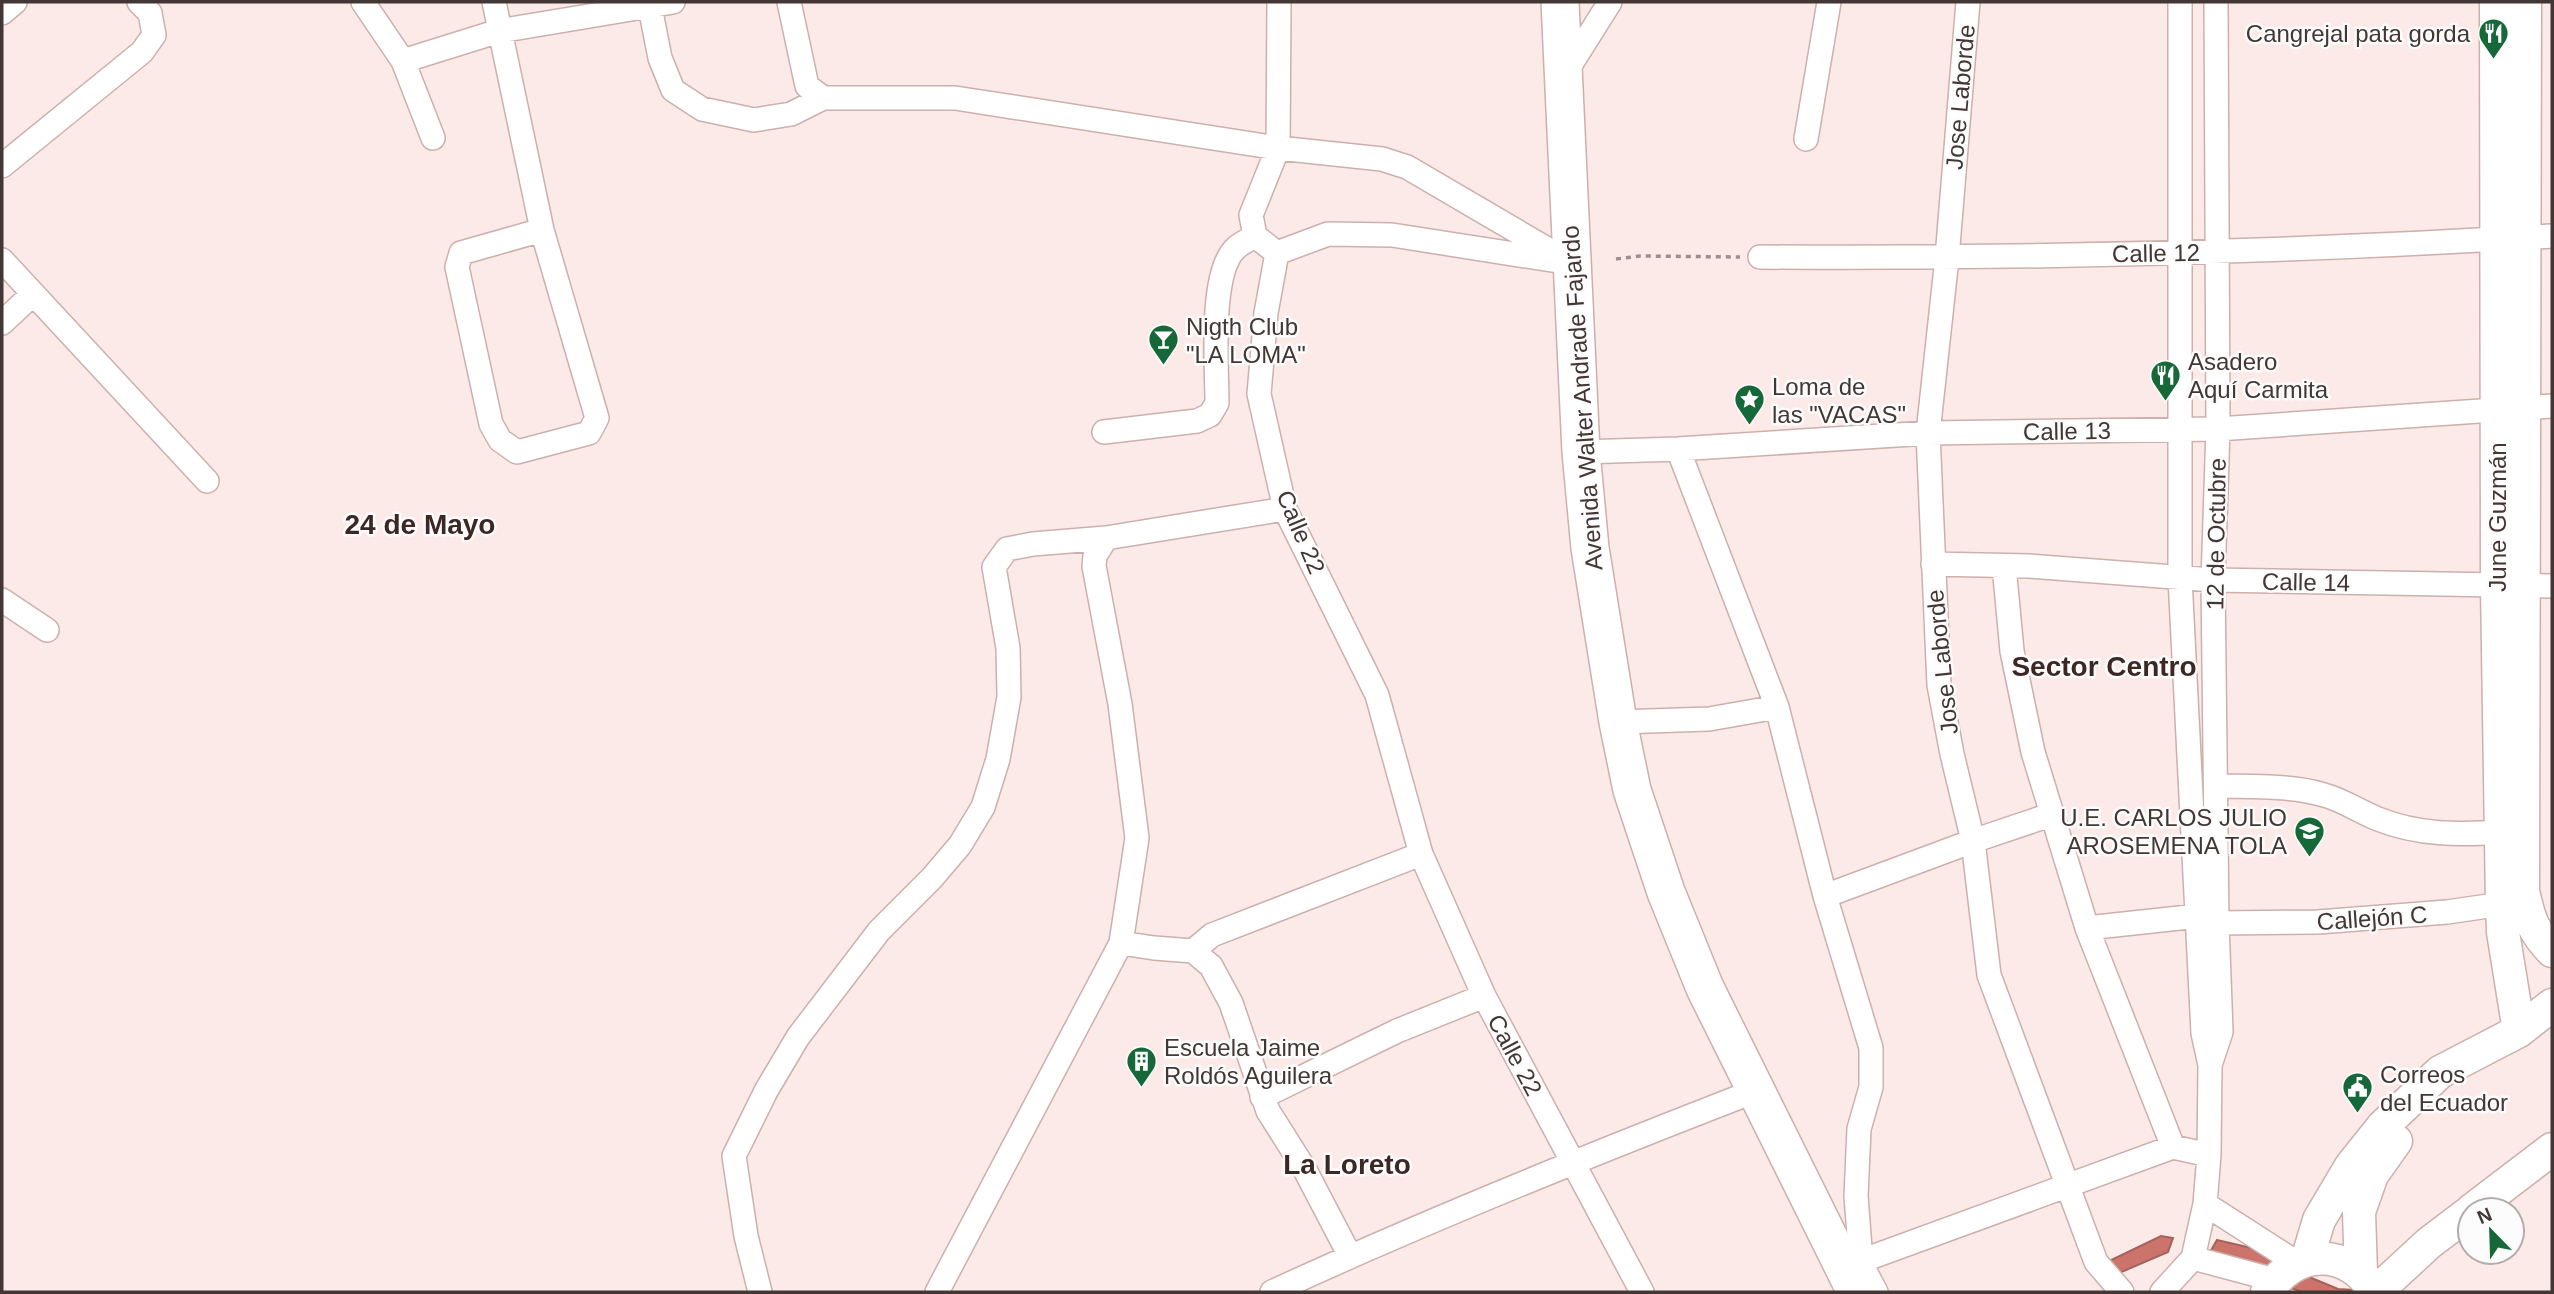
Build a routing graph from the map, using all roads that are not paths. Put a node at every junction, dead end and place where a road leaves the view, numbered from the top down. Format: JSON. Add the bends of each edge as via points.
{"nodes":[{"id":1,"x":15,"y":2,"type":"edge"},
{"id":2,"x":139,"y":2,"type":"edge"},
{"id":3,"x":363,"y":2,"type":"edge"},
{"id":4,"x":494,"y":2,"type":"edge"},
{"id":5,"x":673,"y":2,"type":"edge"},
{"id":6,"x":789,"y":2,"type":"edge"},
{"id":7,"x":1279,"y":2,"type":"edge"},
{"id":8,"x":1560,"y":2,"type":"edge"},
{"id":9,"x":1610,"y":2,"type":"edge"},
{"id":10,"x":1829,"y":2,"type":"edge"},
{"id":11,"x":1968,"y":2,"type":"edge"},
{"id":12,"x":2180,"y":2,"type":"edge"},
{"id":13,"x":2216,"y":2,"type":"edge"},
{"id":14,"x":2496,"y":2,"type":"edge"},
{"id":15,"x":2525,"y":2,"type":"edge"},
{"id":16,"x":649,"y":3,"type":"edge"},
{"id":17,"x":2,"y":13,"type":"edge"},
{"id":18,"x":499,"y":31,"type":"junction"},
{"id":19,"x":403,"y":61,"type":"junction"},
{"id":20,"x":1563,"y":78,"type":"junction"},
{"id":21,"x":824,"y":98,"type":"junction"},
{"id":22,"x":433,"y":138,"type":"dead end"},
{"id":23,"x":1806,"y":139,"type":"dead end"},
{"id":24,"x":1278,"y":148,"type":"junction"},
{"id":25,"x":2,"y":166,"type":"edge"},
{"id":26,"x":542,"y":230,"type":"junction"},
{"id":27,"x":1255,"y":236,"type":"junction"},
{"id":28,"x":2524,"y":238,"type":"edge"},
{"id":29,"x":2180,"y":252,"type":"junction"},
{"id":30,"x":2218,"y":252,"type":"junction"},
{"id":31,"x":1277,"y":253,"type":"junction"},
{"id":32,"x":1760,"y":257,"type":"road end"},
{"id":33,"x":1947,"y":258,"type":"junction"},
{"id":34,"x":2,"y":260,"type":"edge"},
{"id":35,"x":1571,"y":263,"type":"junction"},
{"id":36,"x":33,"y":294,"type":"junction"},
{"id":37,"x":2,"y":323,"type":"edge"},
{"id":38,"x":2525,"y":407,"type":"edge"},
{"id":39,"x":2218,"y":429,"type":"junction"},
{"id":40,"x":2180,"y":430,"type":"junction"},
{"id":41,"x":1104,"y":432,"type":"dead end"},
{"id":42,"x":1928,"y":433,"type":"junction"},
{"id":43,"x":1678,"y":449,"type":"junction"},
{"id":44,"x":1581,"y":452,"type":"junction"},
{"id":45,"x":207,"y":481,"type":"dead end"},
{"id":46,"x":1286,"y":509,"type":"junction"},
{"id":47,"x":1106,"y":538,"type":"junction"},
{"id":48,"x":1933,"y":564,"type":"junction"},
{"id":49,"x":2004,"y":566,"type":"junction"},
{"id":50,"x":2180,"y":578,"type":"junction"},
{"id":51,"x":2213,"y":580,"type":"junction"},
{"id":52,"x":2525,"y":586,"type":"edge"},
{"id":53,"x":2,"y":600,"type":"edge"},
{"id":54,"x":47,"y":630,"type":"dead end"},
{"id":55,"x":1777,"y":707,"type":"junction"},
{"id":56,"x":1618,"y":722,"type":"junction"},
{"id":57,"x":2217,"y":786,"type":"junction"},
{"id":58,"x":2053,"y":814,"type":"junction"},
{"id":59,"x":2501,"y":832,"type":"junction"},
{"id":60,"x":1973,"y":841,"type":"junction"},
{"id":61,"x":1421,"y":854,"type":"junction"},
{"id":62,"x":1825,"y":896,"type":"junction"},
{"id":63,"x":2513,"y":897,"type":"junction"},
{"id":64,"x":2207,"y":920,"type":"junction"},
{"id":65,"x":2087,"y":928,"type":"junction"},
{"id":66,"x":1121,"y":943,"type":"junction"},
{"id":67,"x":1193,"y":951,"type":"junction"},
{"id":68,"x":2552,"y":951,"type":"edge"},
{"id":69,"x":1484,"y":996,"type":"junction"},
{"id":70,"x":2552,"y":1005,"type":"edge"},
{"id":71,"x":2519,"y":1031,"type":"junction"},
{"id":72,"x":2465,"y":1060,"type":"junction"},
{"id":73,"x":1755,"y":1091,"type":"junction"},
{"id":74,"x":1262,"y":1097,"type":"junction"},
{"id":75,"x":2173,"y":1147,"type":"junction"},
{"id":76,"x":2209,"y":1155,"type":"junction"},
{"id":77,"x":2548,"y":1156,"type":"edge"},
{"id":78,"x":1573,"y":1161,"type":"junction"},
{"id":79,"x":1798,"y":1177,"type":"junction"},
{"id":80,"x":2066,"y":1186,"type":"junction"},
{"id":81,"x":2492,"y":1196,"type":"edge"},
{"id":82,"x":2205,"y":1204,"type":"junction"},
{"id":83,"x":2456,"y":1222,"type":"edge"},
{"id":84,"x":1350,"y":1256,"type":"junction"},
{"id":85,"x":2193,"y":1258,"type":"junction"},
{"id":86,"x":2286,"y":1274,"type":"edge"},
{"id":87,"x":1859,"y":1277,"type":"edge"},
{"id":88,"x":2371,"y":1286,"type":"edge"},
{"id":89,"x":760,"y":1292,"type":"edge"},
{"id":90,"x":937,"y":1292,"type":"edge"},
{"id":91,"x":1272,"y":1292,"type":"edge"},
{"id":92,"x":1642,"y":1292,"type":"edge"},
{"id":93,"x":1842,"y":1292,"type":"edge"},
{"id":94,"x":1876,"y":1292,"type":"edge"},
{"id":95,"x":2122,"y":1292,"type":"edge"},
{"id":96,"x":2162,"y":1292,"type":"edge"}],
"edges":[{"from":1,"to":17,"type":"street"},
{"from":2,"to":25,"type":"street","via":[[150,13],[154,35],[142,52]]},
{"from":3,"to":19,"type":"street"},
{"from":4,"to":18,"type":"street"},
{"from":5,"to":16,"type":"street"},
{"from":6,"to":21,"type":"street","via":[[807,86]]},
{"from":7,"to":24,"type":"street"},
{"from":8,"to":20,"type":"main road","name":"Avenida Walter Andrade Fajardo"},
{"from":9,"to":20,"type":"street"},
{"from":10,"to":23,"type":"street"},
{"from":11,"to":33,"type":"street","name":"Jose Laborde"},
{"from":12,"to":29,"type":"street","name":"12 de Octubre"},
{"from":13,"to":30,"type":"street","name":"12 de Octubre"},
{"from":14,"to":28,"type":"street","name":"June Guzmán"},
{"from":15,"to":28,"type":"street","name":"June Guzmán"},
{"from":16,"to":18,"type":"street"},
{"from":16,"to":21,"type":"street","via":[[660,58],[673,90],[702,109],[754,120],[791,114]]},
{"from":18,"to":19,"type":"street"},
{"from":18,"to":26,"type":"street"},
{"from":19,"to":22,"type":"street"},
{"from":20,"to":35,"type":"main road","name":"Avenida Walter Andrade Fajardo"},
{"from":21,"to":24,"type":"street","via":[[955,98]]},
{"from":24,"to":27,"type":"street","via":[[1251,215]]},
{"from":24,"to":35,"type":"street","via":[[1382,159],[1407,167]]},
{"from":26,"to":26,"type":"street","via":[[597,418],[589,433],[517,452],[500,440],[491,424],[457,267],[461,253]]},
{"from":27,"to":31,"type":"street"},
{"from":27,"to":41,"type":"street","via":[[1235,248],[1224,267],[1217,306],[1217,403],[1210,415],[1197,421]]},
{"from":28,"to":30,"type":"street","name":"Calle 12"},
{"from":28,"to":38,"type":"street","name":"June Guzmán"},
{"from":29,"to":30,"type":"street","name":"Calle 12"},
{"from":29,"to":33,"type":"street","name":"Calle 12"},
{"from":29,"to":40,"type":"street","name":"12 de Octubre"},
{"from":30,"to":39,"type":"street","name":"12 de Octubre"},
{"from":31,"to":35,"type":"street","via":[[1328,234],[1392,235]]},
{"from":31,"to":46,"type":"street","name":"Calle 22","via":[[1259,394]]},
{"from":32,"to":33,"type":"street","name":"Calle 12"},
{"from":33,"to":42,"type":"street","name":"Jose Laborde"},
{"from":34,"to":36,"type":"street"},
{"from":35,"to":44,"type":"main road","name":"Avenida Walter Andrade Fajardo"},
{"from":36,"to":37,"type":"street"},
{"from":36,"to":45,"type":"street"},
{"from":38,"to":39,"type":"street","name":"Calle 13"},
{"from":38,"to":52,"type":"street","name":"June Guzmán"},
{"from":39,"to":40,"type":"street","name":"Calle 13"},
{"from":39,"to":51,"type":"street","name":"12 de Octubre"},
{"from":40,"to":42,"type":"street","name":"Calle 13"},
{"from":40,"to":50,"type":"street","name":"12 de Octubre"},
{"from":42,"to":43,"type":"street","name":"Calle 13"},
{"from":42,"to":48,"type":"street","name":"Jose Laborde"},
{"from":43,"to":44,"type":"street","name":"Calle 13"},
{"from":43,"to":55,"type":"street"},
{"from":44,"to":56,"type":"main road","name":"Avenida Walter Andrade Fajardo","via":[[1590,548]]},
{"from":46,"to":47,"type":"street"},
{"from":46,"to":61,"type":"street","name":"Calle 22","via":[[1377,695]]},
{"from":47,"to":66,"type":"street","via":[[1094,566],[1120,704],[1137,838]]},
{"from":47,"to":89,"type":"street","via":[[1007,549],[994,567],[1008,648],[1009,697],[998,759],[983,807],[960,845],[879,931],[798,1037],[734,1156]]},
{"from":48,"to":49,"type":"street","name":"Calle 14"},
{"from":48,"to":60,"type":"street","name":"Jose Laborde","via":[[1939,685]]},
{"from":49,"to":50,"type":"street","name":"Calle 14"},
{"from":49,"to":58,"type":"street","via":[[2012,651],[2033,752]]},
{"from":50,"to":51,"type":"street","name":"Calle 14"},
{"from":50,"to":64,"type":"street","name":"12 de Octubre"},
{"from":51,"to":52,"type":"street","name":"Calle 14"},
{"from":51,"to":57,"type":"street","name":"12 de Octubre"},
{"from":52,"to":59,"type":"street","name":"June Guzmán"},
{"from":52,"to":63,"type":"street","name":"June Guzmán"},
{"from":53,"to":54,"type":"street"},
{"from":55,"to":56,"type":"street","via":[[1709,719]]},
{"from":55,"to":62,"type":"street"},
{"from":56,"to":73,"type":"main road","name":"Avenida Walter Andrade Fajardo","via":[[1632,790],[1666,892],[1705,988]]},
{"from":57,"to":59,"type":"street","via":[[2325,795],[2386,822],[2427,832]]},
{"from":57,"to":64,"type":"street","name":"12 de Octubre"},
{"from":58,"to":60,"type":"street"},
{"from":58,"to":65,"type":"street"},
{"from":59,"to":63,"type":"street","name":"June Guzmán"},
{"from":60,"to":62,"type":"street"},
{"from":60,"to":80,"type":"street","name":"Jose Laborde","via":[[1989,975]]},
{"from":61,"to":67,"type":"street","via":[[1212,935]]},
{"from":61,"to":69,"type":"street","name":"Calle 22"},
{"from":62,"to":87,"type":"street","via":[[1871,1048],[1871,1087],[1859,1129]]},
{"from":63,"to":64,"type":"street","name":"Callejón C","via":[[2447,912],[2318,922]]},
{"from":63,"to":68,"type":"street","name":"June Guzmán"},
{"from":63,"to":71,"type":"street","name":"June Guzmán","via":[[2504,932]]},
{"from":64,"to":65,"type":"street","name":"Callejón C"},
{"from":64,"to":76,"type":"street","name":"12 de Octubre","via":[[2221,1032],[2210,1065]]},
{"from":65,"to":75,"type":"street"},
{"from":66,"to":67,"type":"street"},
{"from":66,"to":90,"type":"street"},
{"from":67,"to":74,"type":"street","via":[[1211,965],[1231,1003]]},
{"from":69,"to":74,"type":"street","via":[[1397,1031]]},
{"from":69,"to":78,"type":"street","name":"Calle 22"},
{"from":70,"to":71,"type":"street"},
{"from":71,"to":72,"type":"street"},
{"from":72,"to":86,"type":"street","via":[[2440,1072],[2365,1146]]},
{"from":72,"to":88,"type":"street","via":[[2372,1175],[2359,1212]]},
{"from":73,"to":78,"type":"street"},
{"from":73,"to":79,"type":"main road","name":"Avenida Walter Andrade Fajardo"},
{"from":74,"to":84,"type":"street"},
{"from":75,"to":76,"type":"street"},
{"from":75,"to":80,"type":"street"},
{"from":76,"to":82,"type":"street","name":"12 de Octubre"},
{"from":77,"to":81,"type":"street"},
{"from":78,"to":84,"type":"street"},
{"from":78,"to":92,"type":"street","name":"Calle 22"},
{"from":79,"to":87,"type":"main road","name":"Avenida Walter Andrade Fajardo"},
{"from":79,"to":93,"type":"street","name":"Avenida Walter Andrade Fajardo"},
{"from":80,"to":87,"type":"street"},
{"from":80,"to":95,"type":"street","name":"Jose Laborde","via":[[2096,1262]]},
{"from":82,"to":85,"type":"street","name":"12 de Octubre"},
{"from":82,"to":86,"type":"street"},
{"from":83,"to":88,"type":"street"},
{"from":84,"to":91,"type":"street"},
{"from":85,"to":86,"type":"street"},
{"from":85,"to":96,"type":"street","name":"12 de Octubre"},
{"from":86,"to":88,"type":"street","via":[[2326,1259],[2345,1263]]},
{"from":87,"to":94,"type":"street","name":"Avenida Walter Andrade Fajardo"}]}
